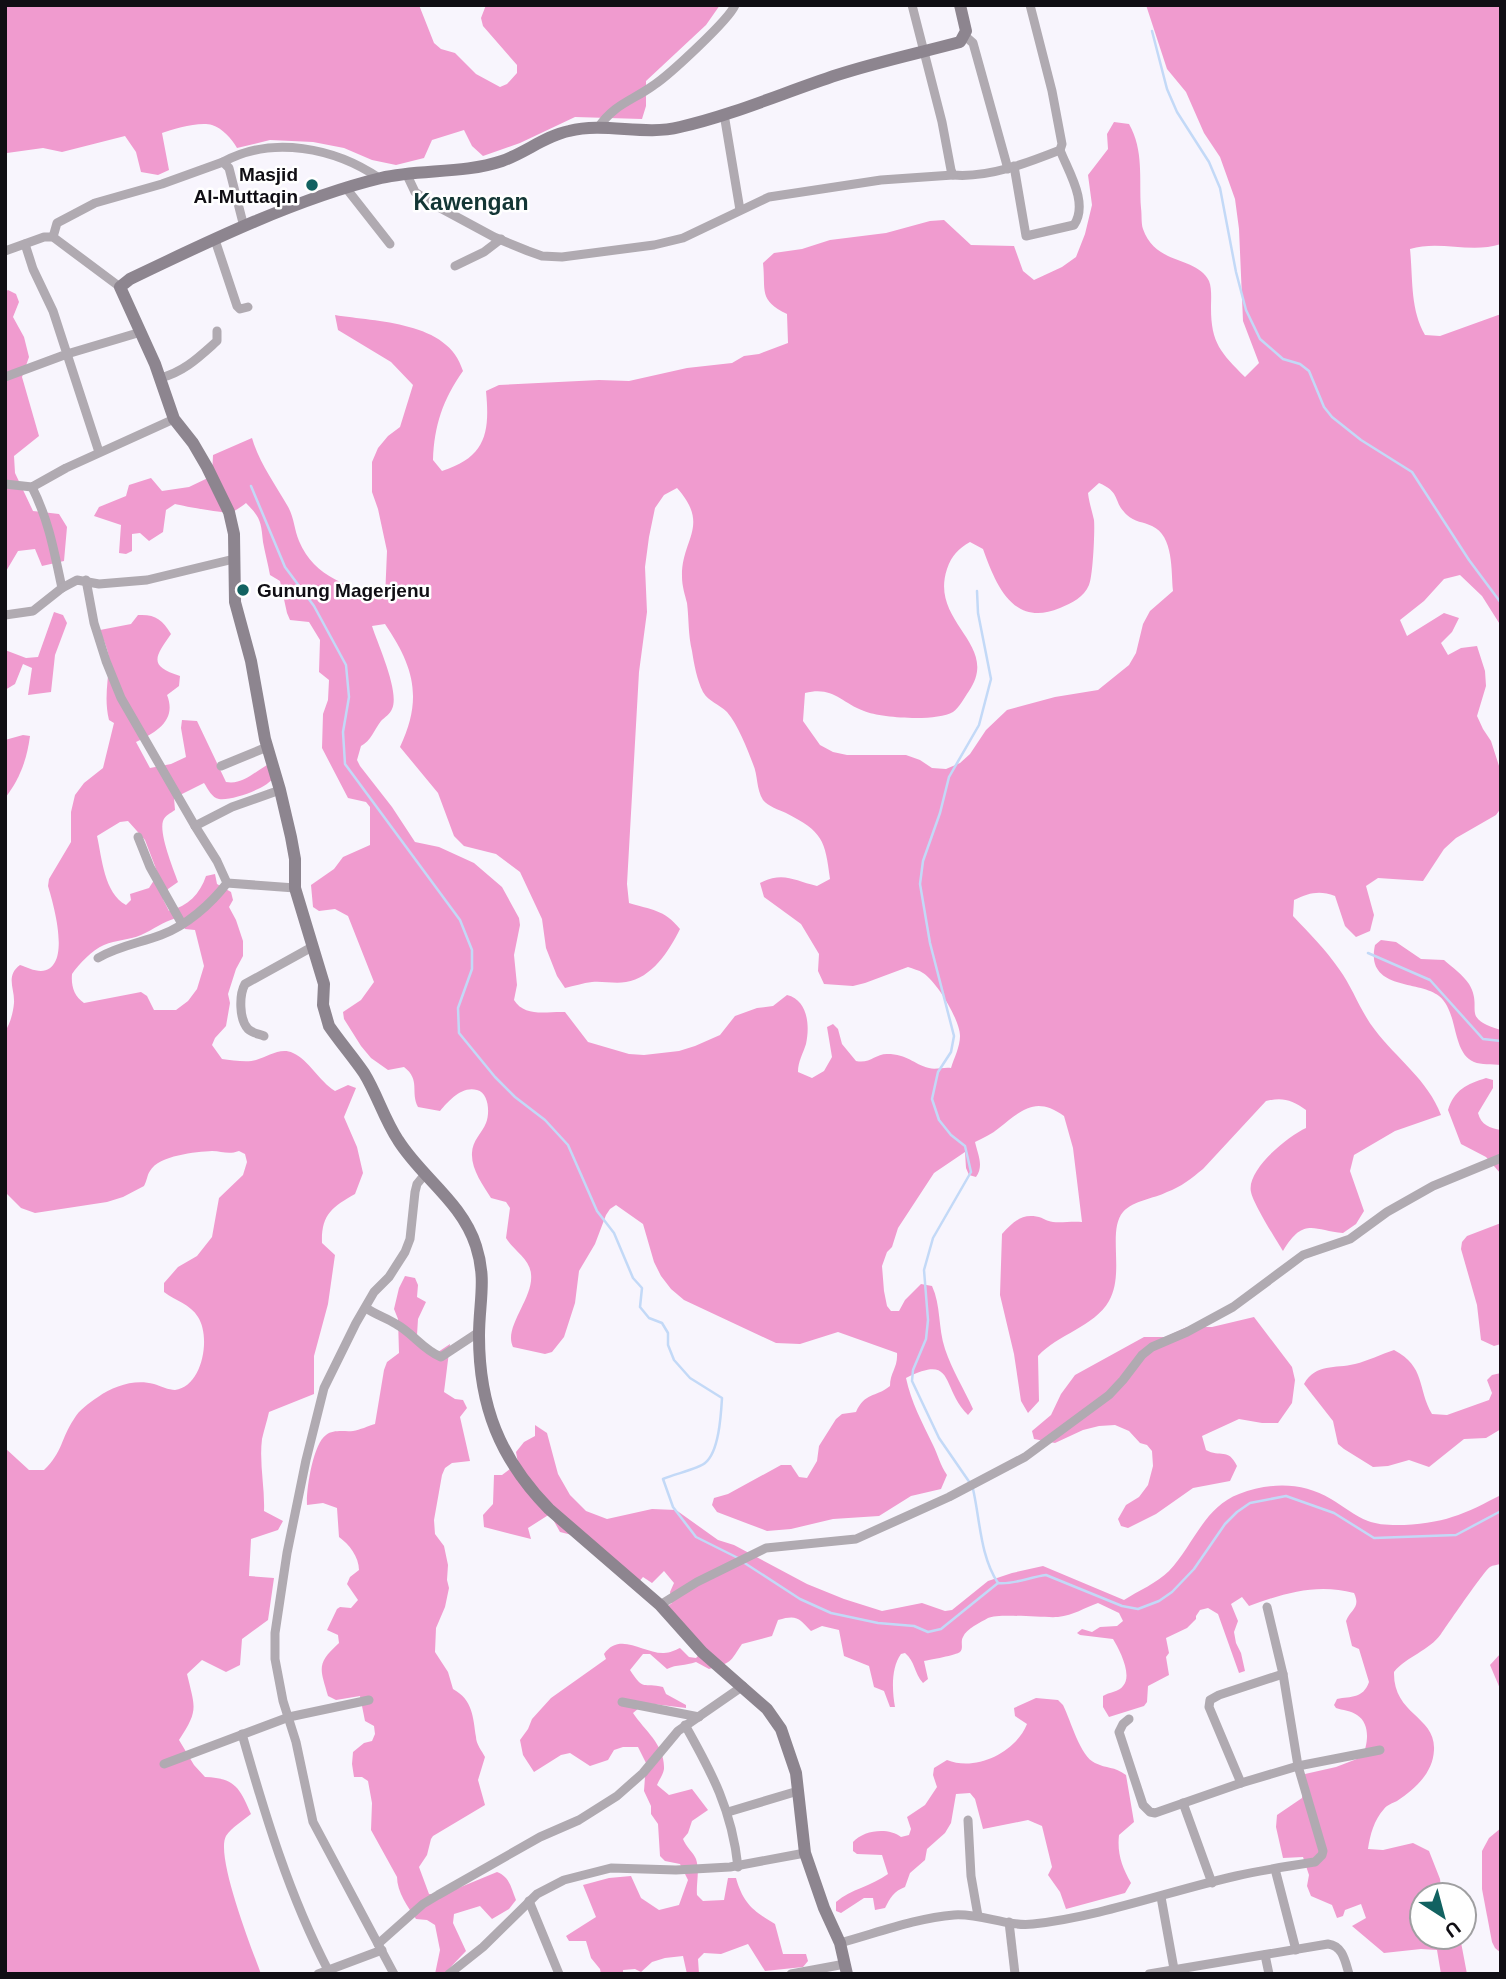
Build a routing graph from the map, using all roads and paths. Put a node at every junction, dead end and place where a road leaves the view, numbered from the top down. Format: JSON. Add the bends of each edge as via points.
{"nodes":[{"id":1,"x":735,"y":5,"type":"edge"},
{"id":2,"x":912,"y":5,"type":"edge"},
{"id":3,"x":960,"y":5,"type":"edge"},
{"id":4,"x":1030,"y":5,"type":"edge"},
{"id":5,"x":965,"y":36,"type":"junction"},
{"id":6,"x":924,"y":52,"type":"junction"},
{"id":7,"x":724,"y":114,"type":"junction"},
{"id":8,"x":598,"y":128,"type":"junction"},
{"id":9,"x":1060,"y":150,"type":"junction"},
{"id":10,"x":223,"y":162,"type":"junction"},
{"id":11,"x":1011,"y":167,"type":"junction"},
{"id":12,"x":406,"y":173,"type":"junction"},
{"id":13,"x":953,"y":175,"type":"junction"},
{"id":14,"x":379,"y":178,"type":"junction"},
{"id":15,"x":346,"y":188,"type":"junction"},
{"id":16,"x":740,"y":210,"type":"junction"},
{"id":17,"x":244,"y":227,"type":"junction"},
{"id":18,"x":53,"y":237,"type":"junction"},
{"id":19,"x":501,"y":239,"type":"junction"},
{"id":20,"x":215,"y":240,"type":"junction"},
{"id":21,"x":25,"y":244,"type":"junction"},
{"id":22,"x":390,"y":244,"type":"dead end"},
{"id":23,"x":5,"y":251,"type":"edge"},
{"id":24,"x":455,"y":266,"type":"dead end"},
{"id":25,"x":120,"y":287,"type":"junction"},
{"id":26,"x":248,"y":307,"type":"dead end"},
{"id":27,"x":217,"y":331,"type":"dead end"},
{"id":28,"x":141,"y":332,"type":"junction"},
{"id":29,"x":67,"y":354,"type":"junction"},
{"id":30,"x":5,"y":377,"type":"edge"},
{"id":31,"x":160,"y":378,"type":"junction"},
{"id":32,"x":174,"y":419,"type":"junction"},
{"id":33,"x":99,"y":452,"type":"junction"},
{"id":34,"x":5,"y":484,"type":"edge"},
{"id":35,"x":33,"y":487,"type":"junction"},
{"id":36,"x":234,"y":559,"type":"junction"},
{"id":37,"x":86,"y":580,"type":"junction"},
{"id":38,"x":62,"y":588,"type":"junction"},
{"id":39,"x":5,"y":615,"type":"edge"},
{"id":40,"x":267,"y":747,"type":"junction"},
{"id":41,"x":221,"y":766,"type":"dead end"},
{"id":42,"x":280,"y":790,"type":"junction"},
{"id":43,"x":195,"y":826,"type":"junction"},
{"id":44,"x":138,"y":837,"type":"dead end"},
{"id":45,"x":227,"y":883,"type":"junction"},
{"id":46,"x":295,"y":888,"type":"junction"},
{"id":47,"x":182,"y":924,"type":"junction"},
{"id":48,"x":312,"y":947,"type":"junction"},
{"id":49,"x":98,"y":958,"type":"dead end"},
{"id":50,"x":264,"y":1036,"type":"dead end"},
{"id":51,"x":1501,"y":1158,"type":"edge"},
{"id":52,"x":426,"y":1173,"type":"junction"},
{"id":53,"x":366,"y":1308,"type":"junction"},
{"id":54,"x":479,"y":1332,"type":"junction"},
{"id":55,"x":660,"y":1605,"type":"junction"},
{"id":56,"x":1267,"y":1607,"type":"dead end"},
{"id":57,"x":1283,"y":1674,"type":"junction"},
{"id":58,"x":743,"y":1686,"type":"junction"},
{"id":59,"x":369,"y":1700,"type":"dead end"},
{"id":60,"x":622,"y":1702,"type":"dead end"},
{"id":61,"x":289,"y":1717,"type":"junction"},
{"id":62,"x":699,"y":1717,"type":"junction"},
{"id":63,"x":1129,"y":1719,"type":"dead end"},
{"id":64,"x":685,"y":1725,"type":"junction"},
{"id":65,"x":242,"y":1734,"type":"junction"},
{"id":66,"x":1380,"y":1750,"type":"dead end"},
{"id":67,"x":164,"y":1764,"type":"dead end"},
{"id":68,"x":1298,"y":1766,"type":"junction"},
{"id":69,"x":1241,"y":1783,"type":"junction"},
{"id":70,"x":798,"y":1791,"type":"junction"},
{"id":71,"x":1183,"y":1803,"type":"junction"},
{"id":72,"x":728,"y":1812,"type":"junction"},
{"id":73,"x":968,"y":1820,"type":"dead end"},
{"id":74,"x":805,"y":1853,"type":"junction"},
{"id":75,"x":738,"y":1867,"type":"junction"},
{"id":76,"x":1275,"y":1869,"type":"junction"},
{"id":77,"x":1212,"y":1883,"type":"junction"},
{"id":78,"x":1161,"y":1897,"type":"junction"},
{"id":79,"x":529,"y":1901,"type":"junction"},
{"id":80,"x":978,"y":1916,"type":"junction"},
{"id":81,"x":1009,"y":1922,"type":"junction"},
{"id":82,"x":840,"y":1943,"type":"junction"},
{"id":83,"x":380,"y":1947,"type":"junction"},
{"id":84,"x":1296,"y":1950,"type":"junction"},
{"id":85,"x":1265,"y":1955,"type":"junction"},
{"id":86,"x":846,"y":1969,"type":"edge"},
{"id":87,"x":1174,"y":1969,"type":"junction"},
{"id":88,"x":328,"y":1970,"type":"junction"},
{"id":89,"x":318,"y":1974,"type":"edge"},
{"id":90,"x":394,"y":1974,"type":"edge"},
{"id":91,"x":449,"y":1974,"type":"edge"},
{"id":92,"x":559,"y":1974,"type":"edge"},
{"id":93,"x":791,"y":1974,"type":"edge"},
{"id":94,"x":1015,"y":1974,"type":"edge"},
{"id":95,"x":1149,"y":1974,"type":"edge"},
{"id":96,"x":1269,"y":1974,"type":"edge"},
{"id":97,"x":1349,"y":1974,"type":"edge"}],
"edges":[{"from":1,"to":8,"type":"street","via":[[661,80],[617,107]]},
{"from":2,"to":6,"type":"street"},
{"from":3,"to":5,"type":"main road"},
{"from":4,"to":9,"type":"street","via":[[1060,130]]},
{"from":5,"to":6,"type":"main road","via":[[960,42]]},
{"from":5,"to":11,"type":"street","via":[[973,43]]},
{"from":6,"to":7,"type":"main road","via":[[839,74]]},
{"from":6,"to":13,"type":"street"},
{"from":7,"to":8,"type":"main road","via":[[666,130]]},
{"from":7,"to":16,"type":"street"},
{"from":8,"to":12,"type":"main road","via":[[567,131],[503,161]]},
{"from":9,"to":11,"type":"street"},
{"from":9,"to":11,"type":"street","via":[[1076,189],[1080,212],[1074,225],[1026,236]]},
{"from":10,"to":14,"type":"street","via":[[274,147],[346,159]]},
{"from":10,"to":17,"type":"street","via":[[229,168]]},
{"from":10,"to":18,"type":"street","via":[[82,208],[57,223]]},
{"from":11,"to":13,"type":"street"},
{"from":12,"to":14,"type":"main road"},
{"from":12,"to":19,"type":"street","via":[[419,195]]},
{"from":13,"to":16,"type":"street","via":[[804,191],[769,197]]},
{"from":14,"to":15,"type":"main road"},
{"from":15,"to":17,"type":"main road"},
{"from":15,"to":22,"type":"street"},
{"from":16,"to":19,"type":"street","via":[[683,238],[599,253],[542,256]]},
{"from":17,"to":20,"type":"main road"},
{"from":18,"to":21,"type":"street"},
{"from":18,"to":25,"type":"street"},
{"from":19,"to":24,"type":"street"},
{"from":20,"to":25,"type":"main road"},
{"from":20,"to":26,"type":"street","via":[[237,306]]},
{"from":21,"to":23,"type":"street"},
{"from":21,"to":29,"type":"street"},
{"from":25,"to":28,"type":"main road"},
{"from":27,"to":31,"type":"street","via":[[217,341],[197,360]]},
{"from":28,"to":29,"type":"street"},
{"from":28,"to":31,"type":"main road"},
{"from":29,"to":30,"type":"street"},
{"from":29,"to":33,"type":"street"},
{"from":31,"to":32,"type":"main road"},
{"from":32,"to":33,"type":"street"},
{"from":32,"to":36,"type":"main road","via":[[219,488],[234,534]]},
{"from":33,"to":35,"type":"street"},
{"from":34,"to":35,"type":"street"},
{"from":35,"to":38,"type":"street","via":[[52,537]]},
{"from":36,"to":37,"type":"street","via":[[147,580],[99,584]]},
{"from":36,"to":40,"type":"main road","via":[[235,602]]},
{"from":37,"to":38,"type":"street"},
{"from":37,"to":43,"type":"street","via":[[94,622],[121,698]]},
{"from":38,"to":39,"type":"street","via":[[33,611]]},
{"from":40,"to":41,"type":"street"},
{"from":40,"to":42,"type":"main road"},
{"from":42,"to":43,"type":"street"},
{"from":42,"to":46,"type":"main road","via":[[295,859]]},
{"from":43,"to":45,"type":"street"},
{"from":44,"to":47,"type":"street"},
{"from":45,"to":46,"type":"street"},
{"from":45,"to":47,"type":"street"},
{"from":46,"to":48,"type":"main road"},
{"from":47,"to":49,"type":"street"},
{"from":48,"to":50,"type":"street","via":[[245,984],[241,992],[243,1019],[252,1032]]},
{"from":48,"to":52,"type":"main road","via":[[324,984],[329,1026],[364,1073],[399,1142]]},
{"from":51,"to":55,"type":"street","via":[[1408,1199],[1350,1239],[1303,1255],[1233,1307],[1152,1348],[1109,1395],[1025,1457],[856,1539],[766,1548]]},
{"from":52,"to":53,"type":"street","via":[[417,1184],[405,1252]]},
{"from":52,"to":54,"type":"main road","via":[[466,1221],[475,1244],[482,1271]]},
{"from":53,"to":54,"type":"street","via":[[442,1357]]},
{"from":53,"to":61,"type":"street","via":[[324,1388],[287,1553],[275,1645]]},
{"from":54,"to":55,"type":"main road","via":[[489,1407],[512,1464],[534,1494]]},
{"from":55,"to":58,"type":"main road","via":[[702,1651]]},
{"from":56,"to":57,"type":"street"},
{"from":57,"to":68,"type":"street"},
{"from":57,"to":69,"type":"street","via":[[1210,1700]]},
{"from":58,"to":62,"type":"street"},
{"from":58,"to":70,"type":"main road","via":[[781,1729]]},
{"from":59,"to":61,"type":"street"},
{"from":60,"to":62,"type":"street"},
{"from":61,"to":65,"type":"street"},
{"from":61,"to":83,"type":"street","via":[[313,1822]]},
{"from":62,"to":64,"type":"street"},
{"from":63,"to":71,"type":"street","via":[[1119,1732],[1143,1805],[1155,1813]]},
{"from":64,"to":72,"type":"street"},
{"from":64,"to":83,"type":"street","via":[[617,1796],[423,1904]]},
{"from":65,"to":67,"type":"street"},
{"from":65,"to":88,"type":"street","via":[[303,1922]]},
{"from":66,"to":68,"type":"street"},
{"from":68,"to":69,"type":"street"},
{"from":68,"to":76,"type":"street","via":[[1323,1851],[1315,1862]]},
{"from":69,"to":71,"type":"street"},
{"from":70,"to":72,"type":"street"},
{"from":70,"to":74,"type":"main road"},
{"from":71,"to":77,"type":"street"},
{"from":72,"to":75,"type":"street"},
{"from":73,"to":80,"type":"street"},
{"from":74,"to":75,"type":"street"},
{"from":74,"to":82,"type":"main road"},
{"from":75,"to":79,"type":"street","via":[[611,1868],[564,1880]]},
{"from":76,"to":77,"type":"street"},
{"from":76,"to":84,"type":"street"},
{"from":77,"to":78,"type":"street"},
{"from":78,"to":81,"type":"street","via":[[1045,1922]]},
{"from":78,"to":87,"type":"street"},
{"from":79,"to":91,"type":"street"},
{"from":79,"to":92,"type":"street"},
{"from":80,"to":81,"type":"street"},
{"from":80,"to":82,"type":"street","via":[[919,1921]]},
{"from":81,"to":94,"type":"street"},
{"from":82,"to":86,"type":"main road"},
{"from":83,"to":88,"type":"street"},
{"from":83,"to":90,"type":"street"},
{"from":84,"to":85,"type":"street"},
{"from":84,"to":97,"type":"street","via":[[1335,1945]]},
{"from":85,"to":87,"type":"street"},
{"from":85,"to":96,"type":"street"},
{"from":86,"to":93,"type":"street"},
{"from":87,"to":95,"type":"street"},
{"from":88,"to":89,"type":"street"}]}
